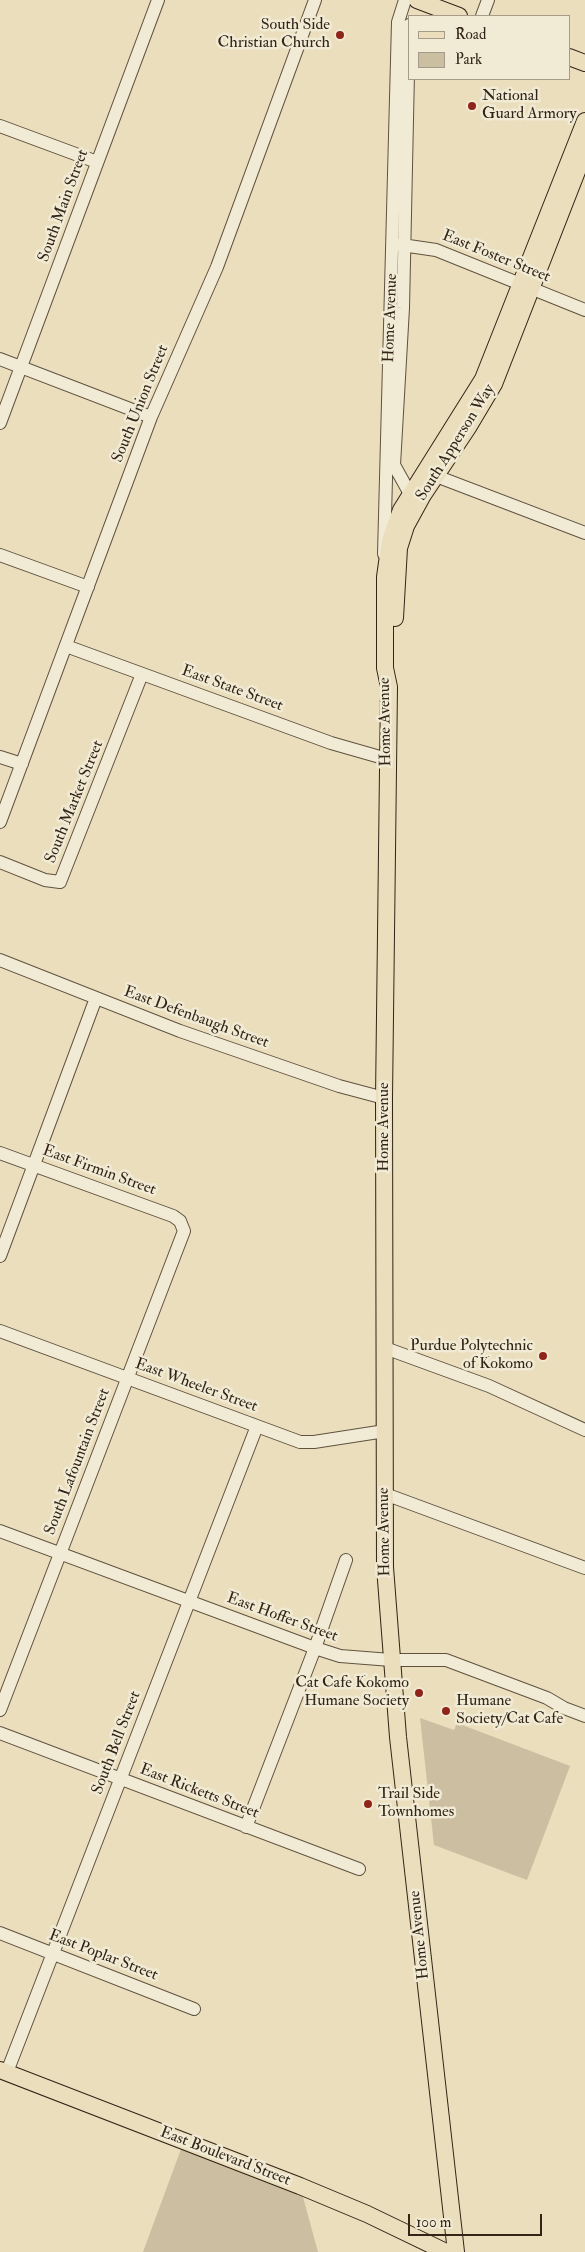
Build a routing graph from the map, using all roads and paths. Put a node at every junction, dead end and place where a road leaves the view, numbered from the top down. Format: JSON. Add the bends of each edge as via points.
{"nodes":[{"id":1,"x":158,"y":0,"type":"edge"},
{"id":2,"x":315,"y":0,"type":"edge"},
{"id":3,"x":406,"y":0,"type":"edge"},
{"id":4,"x":417,"y":0,"type":"edge"},
{"id":5,"x":488,"y":0,"type":"edge"},
{"id":6,"x":408,"y":15,"type":"edge"},
{"id":7,"x":456,"y":15,"type":"edge"},
{"id":8,"x":482,"y":15,"type":"edge"},
{"id":9,"x":408,"y":45,"type":"edge"},
{"id":10,"x":570,"y":57,"type":"edge"},
{"id":11,"x":585,"y":63,"type":"edge"},
{"id":12,"x":585,"y":121,"type":"edge"},
{"id":13,"x":0,"y":126,"type":"edge"},
{"id":14,"x":585,"y":151,"type":"edge"},
{"id":15,"x":97,"y":162,"type":"junction"},
{"id":16,"x":398,"y":244,"type":"junction"},
{"id":17,"x":526,"y":287,"type":"junction"},
{"id":18,"x":585,"y":310,"type":"edge"},
{"id":19,"x":0,"y":359,"type":"edge"},
{"id":20,"x":21,"y":367,"type":"junction"},
{"id":21,"x":151,"y":417,"type":"junction"},
{"id":22,"x":0,"y":423,"type":"edge"},
{"id":23,"x":430,"y":474,"type":"junction"},
{"id":24,"x":414,"y":499,"type":"junction"},
{"id":25,"x":585,"y":533,"type":"edge"},
{"id":26,"x":0,"y":555,"type":"edge"},
{"id":27,"x":385,"y":577,"type":"junction"},
{"id":28,"x":88,"y":587,"type":"junction"},
{"id":29,"x":66,"y":646,"type":"junction"},
{"id":30,"x":142,"y":674,"type":"junction"},
{"id":31,"x":389,"y":687,"type":"junction"},
{"id":32,"x":0,"y":756,"type":"edge"},
{"id":33,"x":387,"y":759,"type":"junction"},
{"id":34,"x":22,"y":764,"type":"junction"},
{"id":35,"x":0,"y":822,"type":"edge"},
{"id":36,"x":0,"y":862,"type":"edge"},
{"id":37,"x":0,"y":960,"type":"edge"},
{"id":38,"x":96,"y":998,"type":"junction"},
{"id":39,"x":384,"y":1098,"type":"junction"},
{"id":40,"x":0,"y":1153,"type":"edge"},
{"id":41,"x":35,"y":1165,"type":"junction"},
{"id":42,"x":183,"y":1226,"type":"joint"},
{"id":43,"x":0,"y":1256,"type":"edge"},
{"id":44,"x":0,"y":1331,"type":"edge"},
{"id":45,"x":385,"y":1348,"type":"junction"},
{"id":46,"x":127,"y":1378,"type":"junction"},
{"id":47,"x":257,"y":1426,"type":"junction"},
{"id":48,"x":585,"y":1430,"type":"edge"},
{"id":49,"x":385,"y":1431,"type":"junction"},
{"id":50,"x":385,"y":1494,"type":"junction"},
{"id":51,"x":0,"y":1531,"type":"edge"},
{"id":52,"x":60,"y":1554,"type":"junction"},
{"id":53,"x":346,"y":1560,"type":"dead end"},
{"id":54,"x":585,"y":1568,"type":"edge"},
{"id":55,"x":189,"y":1601,"type":"junction"},
{"id":56,"x":315,"y":1648,"type":"junction"},
{"id":57,"x":391,"y":1660,"type":"junction"},
{"id":58,"x":0,"y":1710,"type":"edge"},
{"id":59,"x":585,"y":1716,"type":"edge"},
{"id":60,"x":0,"y":1733,"type":"edge"},
{"id":61,"x":120,"y":1779,"type":"junction"},
{"id":62,"x":246,"y":1827,"type":"junction"},
{"id":63,"x":359,"y":1869,"type":"dead end"},
{"id":64,"x":0,"y":1933,"type":"edge"},
{"id":65,"x":54,"y":1954,"type":"junction"},
{"id":66,"x":194,"y":2009,"type":"dead end"},
{"id":67,"x":4,"y":2071,"type":"edge"},
{"id":68,"x":446,"y":2252,"type":"edge"},
{"id":69,"x":456,"y":2252,"type":"edge"}],
"edges":[{"from":1,"to":15,"type":"street","name":"South Main Street"},
{"from":2,"to":21,"type":"street","name":"South Union Street","via":[[215,272]]},
{"from":3,"to":6,"type":"street","name":"Home Avenue"},
{"from":3,"to":16,"type":"street","name":"Home Avenue","via":[[398,22]]},
{"from":4,"to":7,"type":"main road"},
{"from":5,"to":8,"type":"street"},
{"from":9,"to":16,"type":"street","name":"Home Avenue"},
{"from":10,"to":11,"type":"main road"},
{"from":12,"to":17,"type":"main road","name":"South Apperson Way"},
{"from":13,"to":15,"type":"street"},
{"from":14,"to":17,"type":"main road","name":"South Apperson Way"},
{"from":15,"to":20,"type":"street","name":"South Main Street"},
{"from":16,"to":17,"type":"street","name":"East Foster Street","via":[[436,250]]},
{"from":16,"to":24,"type":"street","name":"Home Avenue","via":[[401,372],[394,465]]},
{"from":16,"to":27,"type":"street","name":"Home Avenue","via":[[383,541]]},
{"from":17,"to":18,"type":"street","name":"East Foster Street"},
{"from":17,"to":23,"type":"main road","name":"South Apperson Way","via":[[483,379]]},
{"from":19,"to":20,"type":"street"},
{"from":20,"to":21,"type":"street"},
{"from":20,"to":22,"type":"street","name":"South Main Street"},
{"from":21,"to":28,"type":"street","name":"South Union Street"},
{"from":23,"to":24,"type":"main road","name":"South Apperson Way"},
{"from":23,"to":25,"type":"street"},
{"from":24,"to":27,"type":"main road","name":"South Apperson Way","via":[[394,525]]},
{"from":24,"to":31,"type":"main road","name":"South Apperson Way","via":[[400,548]]},
{"from":26,"to":28,"type":"street"},
{"from":27,"to":31,"type":"main road","name":"Home Avenue","via":[[385,668]]},
{"from":28,"to":29,"type":"street","name":"South Union Street"},
{"from":29,"to":30,"type":"street","name":"East State Street"},
{"from":29,"to":34,"type":"street","name":"South Union Street"},
{"from":30,"to":33,"type":"street","name":"East State Street","via":[[331,743]]},
{"from":30,"to":36,"type":"street","name":"South Market Street","via":[[60,882],[45,880]]},
{"from":31,"to":33,"type":"main road","name":"Home Avenue"},
{"from":32,"to":34,"type":"street"},
{"from":33,"to":39,"type":"main road","name":"Home Avenue"},
{"from":34,"to":35,"type":"street","name":"South Union Street"},
{"from":37,"to":38,"type":"street","name":"East Defenbaugh Street"},
{"from":38,"to":39,"type":"street","name":"East Defenbaugh Street","via":[[305,1075]]},
{"from":38,"to":41,"type":"street"},
{"from":39,"to":45,"type":"main road","name":"Home Avenue"},
{"from":40,"to":41,"type":"street","name":"East Firmin Street"},
{"from":41,"to":42,"type":"street","name":"East Firmin Street","via":[[173,1216]]},
{"from":41,"to":43,"type":"street"},
{"from":42,"to":46,"type":"street","name":"South Lafountain Street","via":[[184,1231]]},
{"from":44,"to":46,"type":"street","name":"East Wheeler Street"},
{"from":45,"to":48,"type":"street","via":[[489,1386]]},
{"from":45,"to":49,"type":"main road","name":"Home Avenue"},
{"from":46,"to":47,"type":"street","name":"East Wheeler Street"},
{"from":46,"to":52,"type":"street","name":"South Lafountain Street"},
{"from":47,"to":49,"type":"street","name":"East Wheeler Street","via":[[300,1442]]},
{"from":47,"to":55,"type":"street","name":"South Bell Street"},
{"from":49,"to":50,"type":"main road","name":"Home Avenue"},
{"from":50,"to":54,"type":"street"},
{"from":50,"to":57,"type":"main road","name":"Home Avenue","via":[[385,1567]]},
{"from":51,"to":52,"type":"street","name":"East Hoffer Street"},
{"from":52,"to":55,"type":"street","name":"East Hoffer Street"},
{"from":52,"to":58,"type":"street","name":"South Lafountain Street"},
{"from":53,"to":56,"type":"street"},
{"from":55,"to":56,"type":"street","name":"East Hoffer Street"},
{"from":55,"to":61,"type":"street","name":"South Bell Street"},
{"from":56,"to":57,"type":"street","name":"East Hoffer Street","via":[[340,1656]]},
{"from":56,"to":62,"type":"street"},
{"from":57,"to":59,"type":"street","name":"East Hoffer Street","via":[[446,1660],[548,1698]]},
{"from":57,"to":69,"type":"main road","name":"Home Avenue"},
{"from":60,"to":61,"type":"street","name":"East Ricketts Street"},
{"from":61,"to":62,"type":"street","name":"East Ricketts Street"},
{"from":61,"to":65,"type":"street","name":"South Bell Street"},
{"from":62,"to":63,"type":"street","name":"East Ricketts Street"},
{"from":64,"to":65,"type":"street","name":"East Poplar Street"},
{"from":65,"to":66,"type":"street","name":"East Poplar Street"},
{"from":65,"to":67,"type":"street","name":"South Bell Street"},
{"from":67,"to":68,"type":"main road","name":"East Boulevard Street","via":[[300,2186]]}]}
